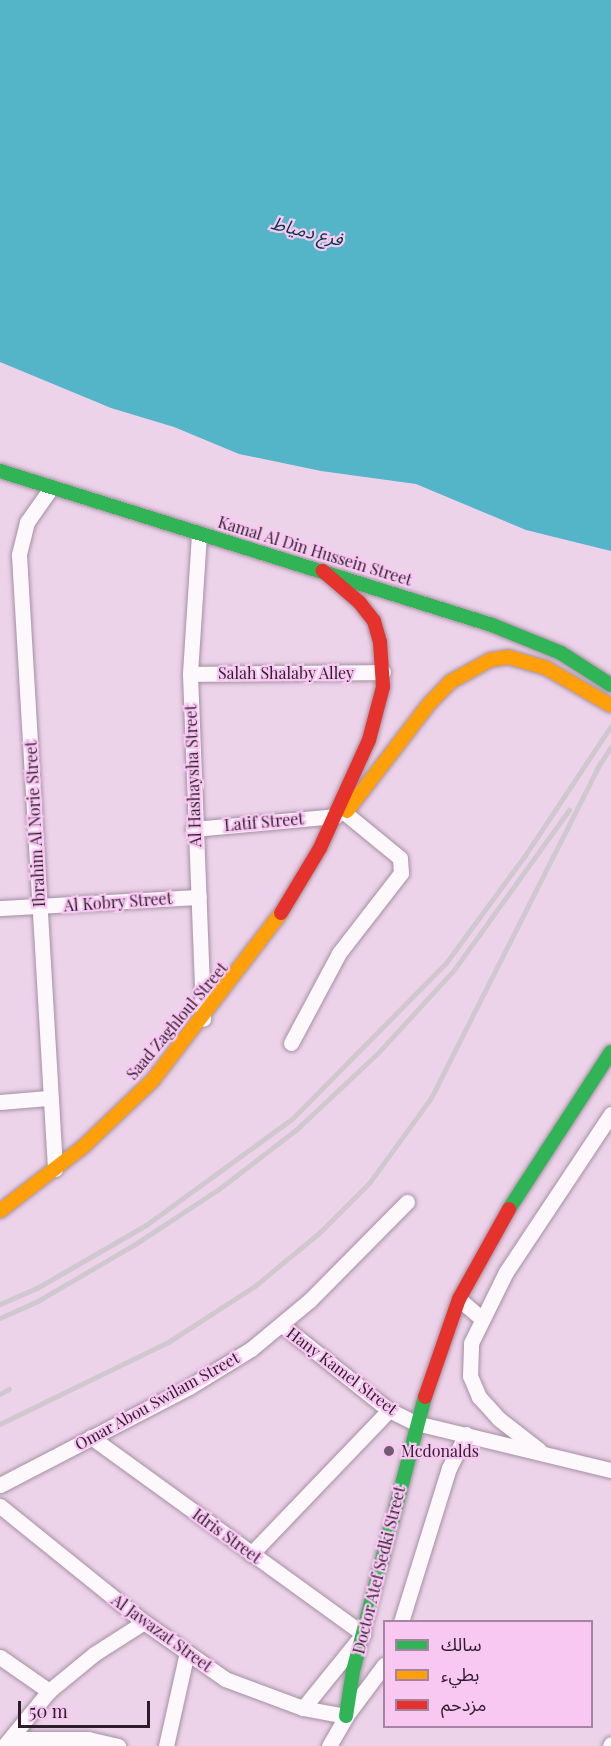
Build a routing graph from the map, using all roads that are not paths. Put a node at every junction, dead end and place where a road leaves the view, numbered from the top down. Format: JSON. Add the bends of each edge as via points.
{"nodes":[{"id":1,"x":0,"y":471,"type":"edge"},
{"id":2,"x":51,"y":488,"type":"junction"},
{"id":3,"x":199,"y":534,"type":"junction"},
{"id":4,"x":323,"y":571,"type":"junction"},
{"id":5,"x":383,"y":672,"type":"junction"},
{"id":6,"x":190,"y":674,"type":"junction"},
{"id":7,"x":611,"y":685,"type":"edge"},
{"id":8,"x":610,"y":705,"type":"edge"},
{"id":9,"x":340,"y":815,"type":"junction"},
{"id":10,"x":193,"y":829,"type":"junction"},
{"id":11,"x":199,"y":897,"type":"junction"},
{"id":12,"x":40,"y":907,"type":"junction"},
{"id":13,"x":0,"y":908,"type":"edge"},
{"id":14,"x":203,"y":1019,"type":"junction"},
{"id":15,"x":291,"y":1043,"type":"dead end"},
{"id":16,"x":611,"y":1052,"type":"edge"},
{"id":17,"x":48,"y":1098,"type":"junction"},
{"id":18,"x":0,"y":1102,"type":"edge"},
{"id":19,"x":611,"y":1114,"type":"edge"},
{"id":20,"x":55,"y":1168,"type":"junction"},
{"id":21,"x":406,"y":1202,"type":"dead end"},
{"id":22,"x":0,"y":1211,"type":"edge"},
{"id":23,"x":459,"y":1299,"type":"junction"},
{"id":24,"x":481,"y":1318,"type":"junction"},
{"id":25,"x":282,"y":1325,"type":"junction"},
{"id":26,"x":389,"y":1410,"type":"junction"},
{"id":27,"x":416,"y":1423,"type":"junction"},
{"id":28,"x":466,"y":1434,"type":"junction"},
{"id":29,"x":92,"y":1437,"type":"junction"},
{"id":30,"x":539,"y":1450,"type":"junction"},
{"id":31,"x":611,"y":1470,"type":"edge"},
{"id":32,"x":0,"y":1485,"type":"edge"},
{"id":33,"x":0,"y":1506,"type":"edge"},
{"id":34,"x":251,"y":1554,"type":"junction"},
{"id":35,"x":402,"y":1620,"type":"edge"},
{"id":36,"x":144,"y":1622,"type":"junction"},
{"id":37,"x":363,"y":1634,"type":"junction"},
{"id":38,"x":187,"y":1652,"type":"junction"},
{"id":39,"x":1,"y":1658,"type":"edge"},
{"id":40,"x":383,"y":1666,"type":"edge"},
{"id":41,"x":49,"y":1691,"type":"junction"},
{"id":42,"x":303,"y":1708,"type":"junction"},
{"id":43,"x":346,"y":1716,"type":"junction"},
{"id":44,"x":8,"y":1742,"type":"edge"},
{"id":45,"x":118,"y":1746,"type":"edge"},
{"id":46,"x":166,"y":1746,"type":"edge"},
{"id":47,"x":329,"y":1746,"type":"edge"}],
"edges":[{"from":1,"to":2,"type":"main road","name":"Kamal Al Din Hussein Street"},
{"from":2,"to":3,"type":"main road","name":"Kamal Al Din Hussein Street"},
{"from":2,"to":12,"type":"street","name":"Ibrahim Al Norie Street","via":[[27,522],[19,555]]},
{"from":3,"to":4,"type":"main road","name":"Kamal Al Din Hussein Street"},
{"from":3,"to":6,"type":"street","name":"Al Hashaysha Street"},
{"from":4,"to":5,"type":"main road","name":"Saad Zaghloul Street","via":[[359,602],[374,621]]},
{"from":4,"to":7,"type":"main road","name":"Kamal Al Din Hussein Street","via":[[530,639],[561,653]]},
{"from":5,"to":6,"type":"street","name":"Salah Shalaby Alley"},
{"from":5,"to":9,"type":"main road","name":"Saad Zaghloul Street","via":[[377,717]]},
{"from":6,"to":10,"type":"street","name":"Al Hashaysha Street"},
{"from":8,"to":9,"type":"main road","name":"Saad Zaghloul Street","via":[[546,668],[508,657],[490,660],[450,682]]},
{"from":9,"to":10,"type":"street","name":"Latif Street"},
{"from":9,"to":14,"type":"main road","name":"Saad Zaghloul Street","via":[[271,930]]},
{"from":9,"to":15,"type":"street","via":[[400,858],[401,873],[339,952]]},
{"from":10,"to":11,"type":"street","name":"Al Hashaysha Street"},
{"from":11,"to":12,"type":"street","name":"Al Kobry Street"},
{"from":11,"to":14,"type":"street","name":"Al Hashaysha Street"},
{"from":12,"to":13,"type":"street","name":"Al Kobry Street"},
{"from":12,"to":17,"type":"street","name":"Ibrahim Al Norie Street"},
{"from":14,"to":20,"type":"main road","name":"Saad Zaghloul Street","via":[[153,1080]]},
{"from":16,"to":23,"type":"main road","name":"Doctor Atef Sedki Street","via":[[486,1245]]},
{"from":17,"to":18,"type":"street"},
{"from":17,"to":20,"type":"street","name":"Ibrahim Al Norie Street"},
{"from":19,"to":24,"type":"street","via":[[506,1272]]},
{"from":20,"to":22,"type":"main road","name":"Saad Zaghloul Street"},
{"from":21,"to":25,"type":"street","name":"Omar Abou Swilam Street"},
{"from":23,"to":24,"type":"street"},
{"from":23,"to":27,"type":"main road","name":"Doctor Atef Sedki Street"},
{"from":24,"to":30,"type":"street","via":[[471,1343],[469,1363],[474,1387],[499,1419]]},
{"from":25,"to":26,"type":"street","name":"Hany Kamel Street"},
{"from":25,"to":29,"type":"street","name":"Omar Abou Swilam Street","via":[[220,1369]]},
{"from":26,"to":27,"type":"street","name":"Hany Kamel Street"},
{"from":26,"to":34,"type":"street"},
{"from":27,"to":28,"type":"street","name":"Hany Kamel Street"},
{"from":27,"to":37,"type":"main road","name":"Doctor Atef Sedki Street"},
{"from":28,"to":30,"type":"street","name":"Hany Kamel Street"},
{"from":28,"to":35,"type":"street","name":"Doctor Atef Sedki Street","via":[[448,1468]]},
{"from":29,"to":32,"type":"street","name":"Omar Abou Swilam Street"},
{"from":29,"to":34,"type":"street","name":"Idris Street"},
{"from":30,"to":31,"type":"street","name":"Hany Kamel Street"},
{"from":33,"to":36,"type":"street","name":"Al Jawazat Street"},
{"from":34,"to":37,"type":"street","name":"Idris Street"},
{"from":36,"to":38,"type":"street","name":"Al Jawazat Street"},
{"from":36,"to":41,"type":"street","via":[[94,1654]]},
{"from":37,"to":42,"type":"street"},
{"from":37,"to":43,"type":"main road","name":"Doctor Atef Sedki Street"},
{"from":38,"to":42,"type":"street","name":"Al Jawazat Street","via":[[225,1679]]},
{"from":38,"to":46,"type":"street"},
{"from":39,"to":41,"type":"street"},
{"from":40,"to":43,"type":"street","name":"Doctor Atef Sedki Street"},
{"from":41,"to":44,"type":"street"},
{"from":42,"to":43,"type":"street","name":"Al Jawazat Street"},
{"from":43,"to":47,"type":"street"},
{"from":44,"to":45,"type":"street","via":[[88,1739]]}]}
